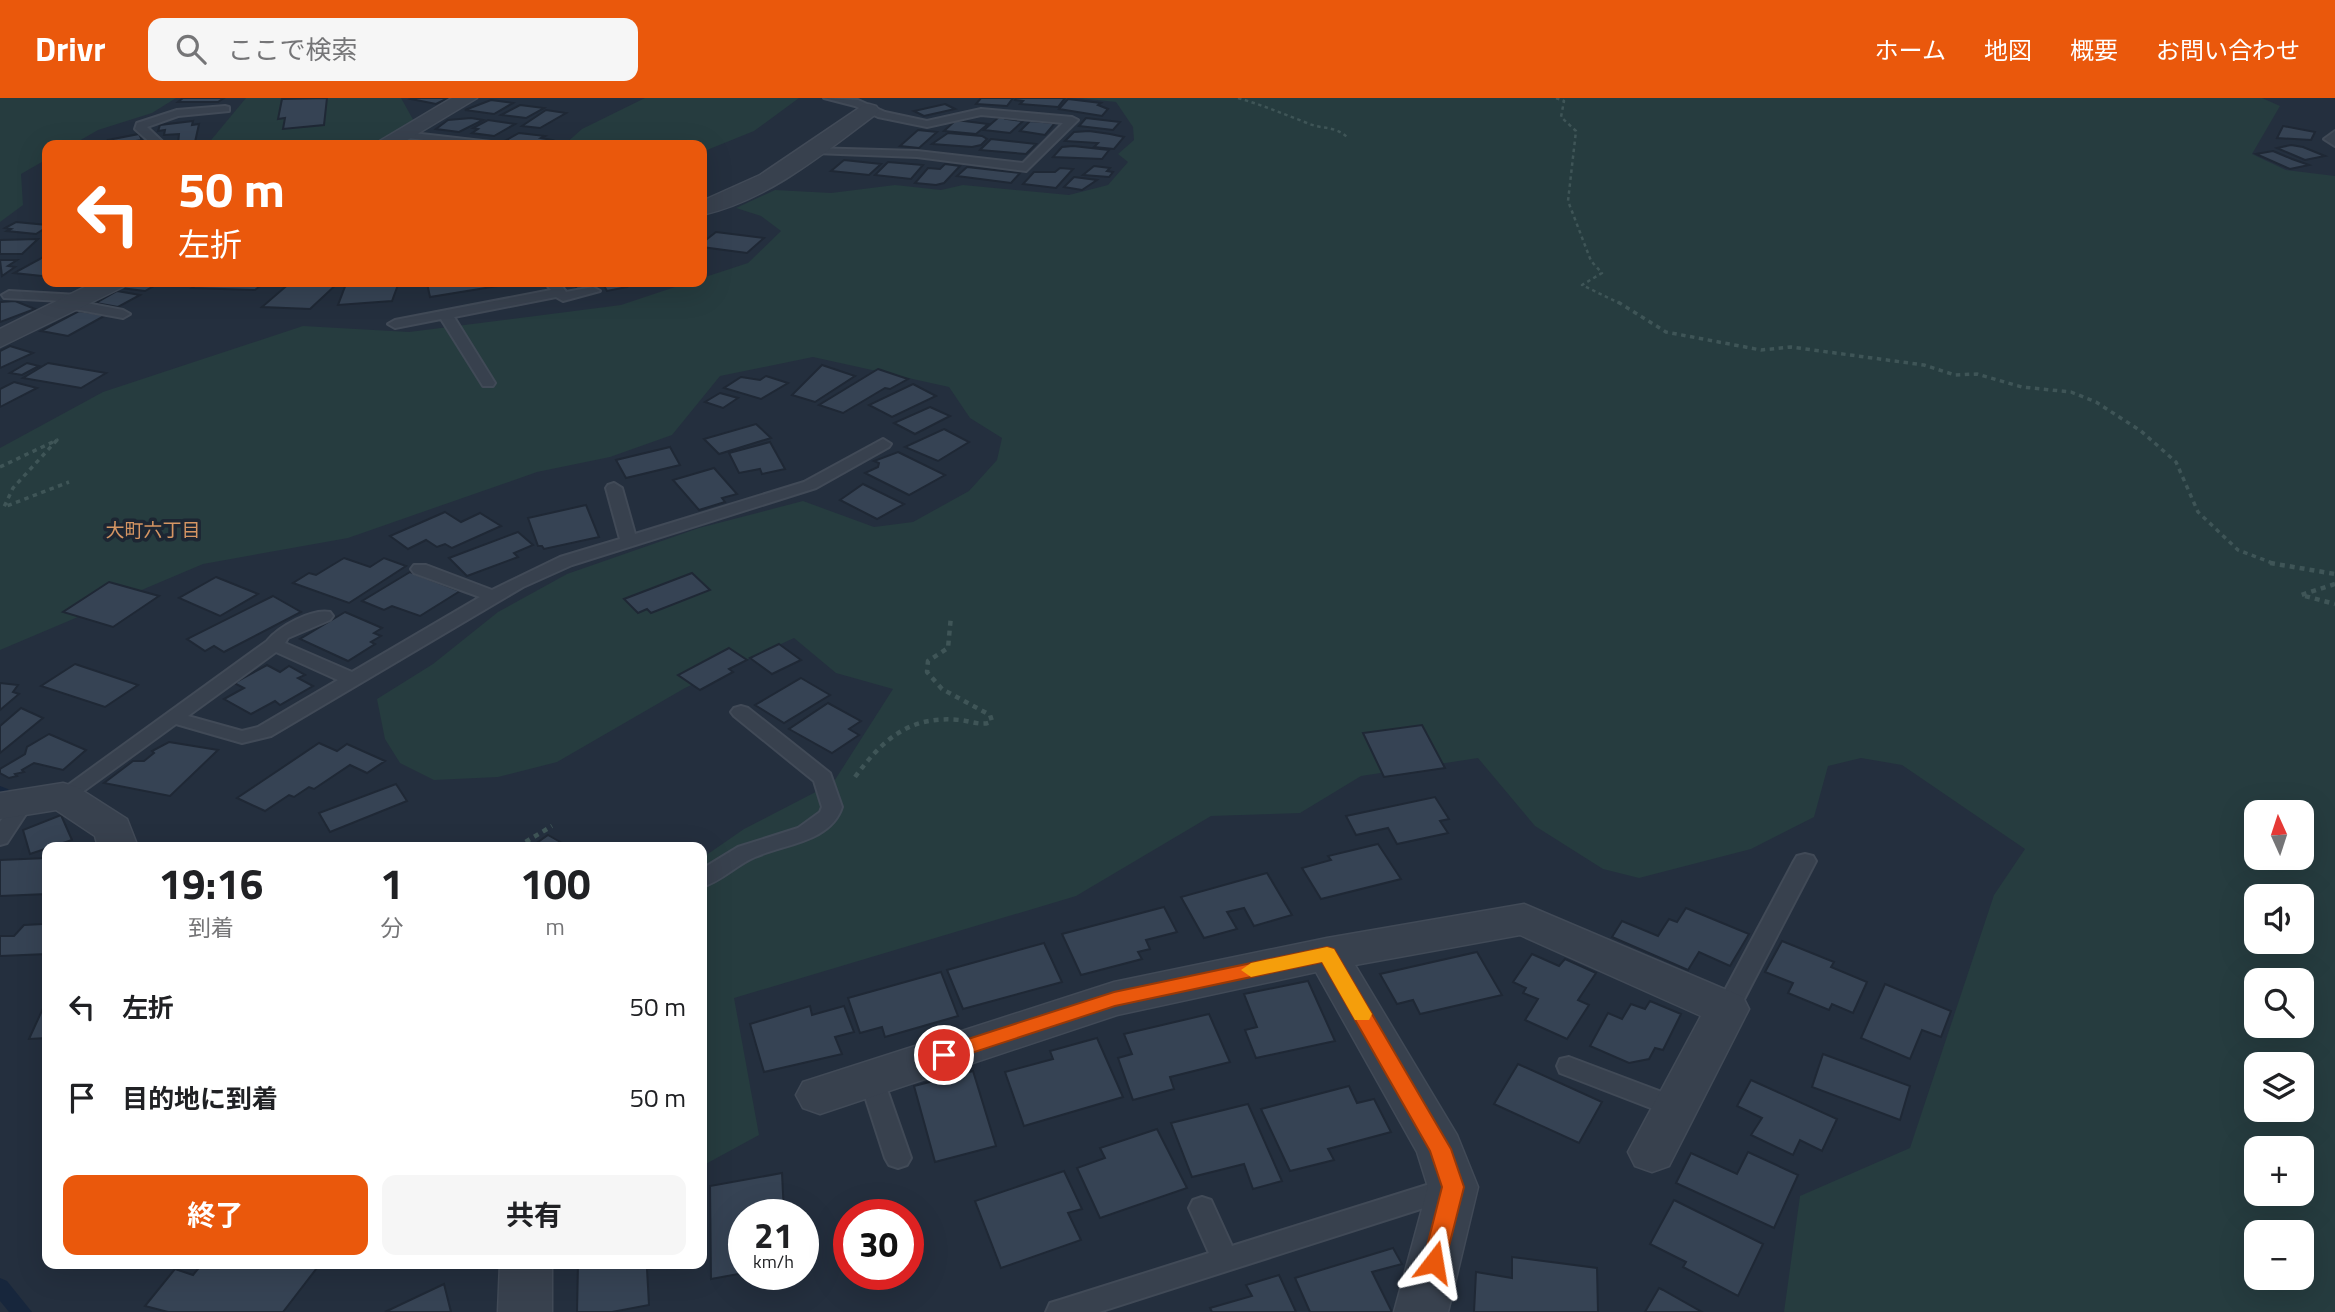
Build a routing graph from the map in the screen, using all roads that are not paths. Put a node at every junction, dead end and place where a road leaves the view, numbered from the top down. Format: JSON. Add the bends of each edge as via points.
{"nodes":[{"id":1,"x":467,"y":98,"type":"edge"},
{"id":2,"x":829,"y":98,"type":"edge"},
{"id":3,"x":225,"y":109,"type":"dead end"},
{"id":4,"x":869,"y":110,"type":"junction"},
{"id":5,"x":2335,"y":134,"type":"edge"},
{"id":6,"x":404,"y":135,"type":"junction"},
{"id":7,"x":154,"y":140,"type":"edge"},
{"id":8,"x":394,"y":140,"type":"edge"},
{"id":9,"x":448,"y":140,"type":"edge"},
{"id":10,"x":2335,"y":144,"type":"edge"},
{"id":11,"x":815,"y":150,"type":"junction"},
{"id":12,"x":707,"y":206,"type":"edge"},
{"id":13,"x":104,"y":287,"type":"edge"},
{"id":14,"x":556,"y":287,"type":"edge"},
{"id":15,"x":593,"y":291,"type":"dead end"},
{"id":16,"x":9,"y":295,"type":"dead end"},
{"id":17,"x":73,"y":302,"type":"junction"},
{"id":18,"x":122,"y":314,"type":"dead end"},
{"id":19,"x":445,"y":314,"type":"junction"},
{"id":20,"x":395,"y":324,"type":"dead end"},
{"id":21,"x":0,"y":339,"type":"edge"},
{"id":22,"x":488,"y":383,"type":"dead end"},
{"id":23,"x":883,"y":444,"type":"dead end"},
{"id":24,"x":614,"y":488,"type":"dead end"},
{"id":25,"x":629,"y":542,"type":"junction"},
{"id":26,"x":420,"y":569,"type":"dead end"},
{"id":27,"x":492,"y":596,"type":"junction"},
{"id":28,"x":324,"y":616,"type":"dead end"},
{"id":29,"x":274,"y":645,"type":"junction"},
{"id":30,"x":352,"y":679,"type":"junction"},
{"id":31,"x":741,"y":712,"type":"dead end"},
{"id":32,"x":175,"y":718,"type":"junction"},
{"id":33,"x":63,"y":796,"type":"junction"},
{"id":34,"x":11,"y":805,"type":"edge"},
{"id":35,"x":0,"y":838,"type":"edge"},
{"id":36,"x":117,"y":842,"type":"edge"},
{"id":37,"x":1805,"y":861,"type":"dead end"},
{"id":38,"x":707,"y":875,"type":"edge"},
{"id":39,"x":1327,"y":954,"type":"junction"},
{"id":40,"x":1727,"y":1009,"type":"junction"},
{"id":41,"x":1569,"y":1066,"type":"dead end"},
{"id":42,"x":871,"y":1078,"type":"junction"},
{"id":43,"x":820,"y":1095,"type":"dead end"},
{"id":44,"x":1674,"y":1107,"type":"junction"},
{"id":45,"x":1652,"y":1152,"type":"dead end"},
{"id":46,"x":898,"y":1158,"type":"dead end"},
{"id":47,"x":1453,"y":1187,"type":"junction"},
{"id":48,"x":1202,"y":1208,"type":"dead end"},
{"id":49,"x":1225,"y":1259,"type":"junction"},
{"id":50,"x":526,"y":1269,"type":"edge"},
{"id":51,"x":525,"y":1312,"type":"edge"},
{"id":52,"x":1060,"y":1312,"type":"edge"},
{"id":53,"x":1421,"y":1312,"type":"edge"}],
"edges":[{"from":1,"to":6,"type":"street"},
{"from":2,"to":4,"type":"lane","via":[[858,103]]},
{"from":3,"to":7,"type":"lane","via":[[177,113],[141,125]]},
{"from":4,"to":11,"type":"street"},
{"from":4,"to":11,"type":"lane","via":[[927,124],[981,112],[1072,120],[1026,167]]},
{"from":5,"to":10,"type":"lane","via":[[2330,138]]},
{"from":6,"to":8,"type":"street"},
{"from":6,"to":9,"type":"lane"},
{"from":11,"to":12,"type":"street","via":[[737,195]]},
{"from":13,"to":17,"type":"street"},
{"from":14,"to":15,"type":"lane","via":[[563,297]]},
{"from":14,"to":19,"type":"lane"},
{"from":16,"to":17,"type":"lane","via":[[48,295]]},
{"from":17,"to":18,"type":"lane"},
{"from":17,"to":21,"type":"street"},
{"from":19,"to":20,"type":"lane"},
{"from":19,"to":22,"type":"lane"},
{"from":23,"to":25,"type":"lane","via":[[810,485]]},
{"from":24,"to":25,"type":"lane"},
{"from":25,"to":27,"type":"lane","via":[[566,561]]},
{"from":26,"to":27,"type":"lane"},
{"from":27,"to":30,"type":"lane"},
{"from":28,"to":29,"type":"lane","via":[[282,634]]},
{"from":29,"to":30,"type":"lane"},
{"from":29,"to":32,"type":"lane"},
{"from":30,"to":32,"type":"lane","via":[[264,732],[242,737]]},
{"from":31,"to":38,"type":"lane","via":[[822,778],[832,804],[829,816],[805,834],[746,852]]},
{"from":32,"to":33,"type":"lane"},
{"from":33,"to":34,"type":"street"},
{"from":33,"to":36,"type":"street","via":[[113,830]]},
{"from":34,"to":35,"type":"lane"},
{"from":37,"to":40,"type":"lane"},
{"from":39,"to":40,"type":"street","via":[[1524,919]]},
{"from":39,"to":42,"type":"street","via":[[1114,999]]},
{"from":39,"to":47,"type":"street","via":[[1440,1149]]},
{"from":40,"to":44,"type":"street"},
{"from":41,"to":44,"type":"lane"},
{"from":42,"to":43,"type":"street"},
{"from":42,"to":46,"type":"lane"},
{"from":44,"to":45,"type":"street"},
{"from":47,"to":49,"type":"lane"},
{"from":47,"to":53,"type":"street"},
{"from":48,"to":49,"type":"lane"},
{"from":49,"to":52,"type":"lane"},
{"from":50,"to":51,"type":"street"}]}
